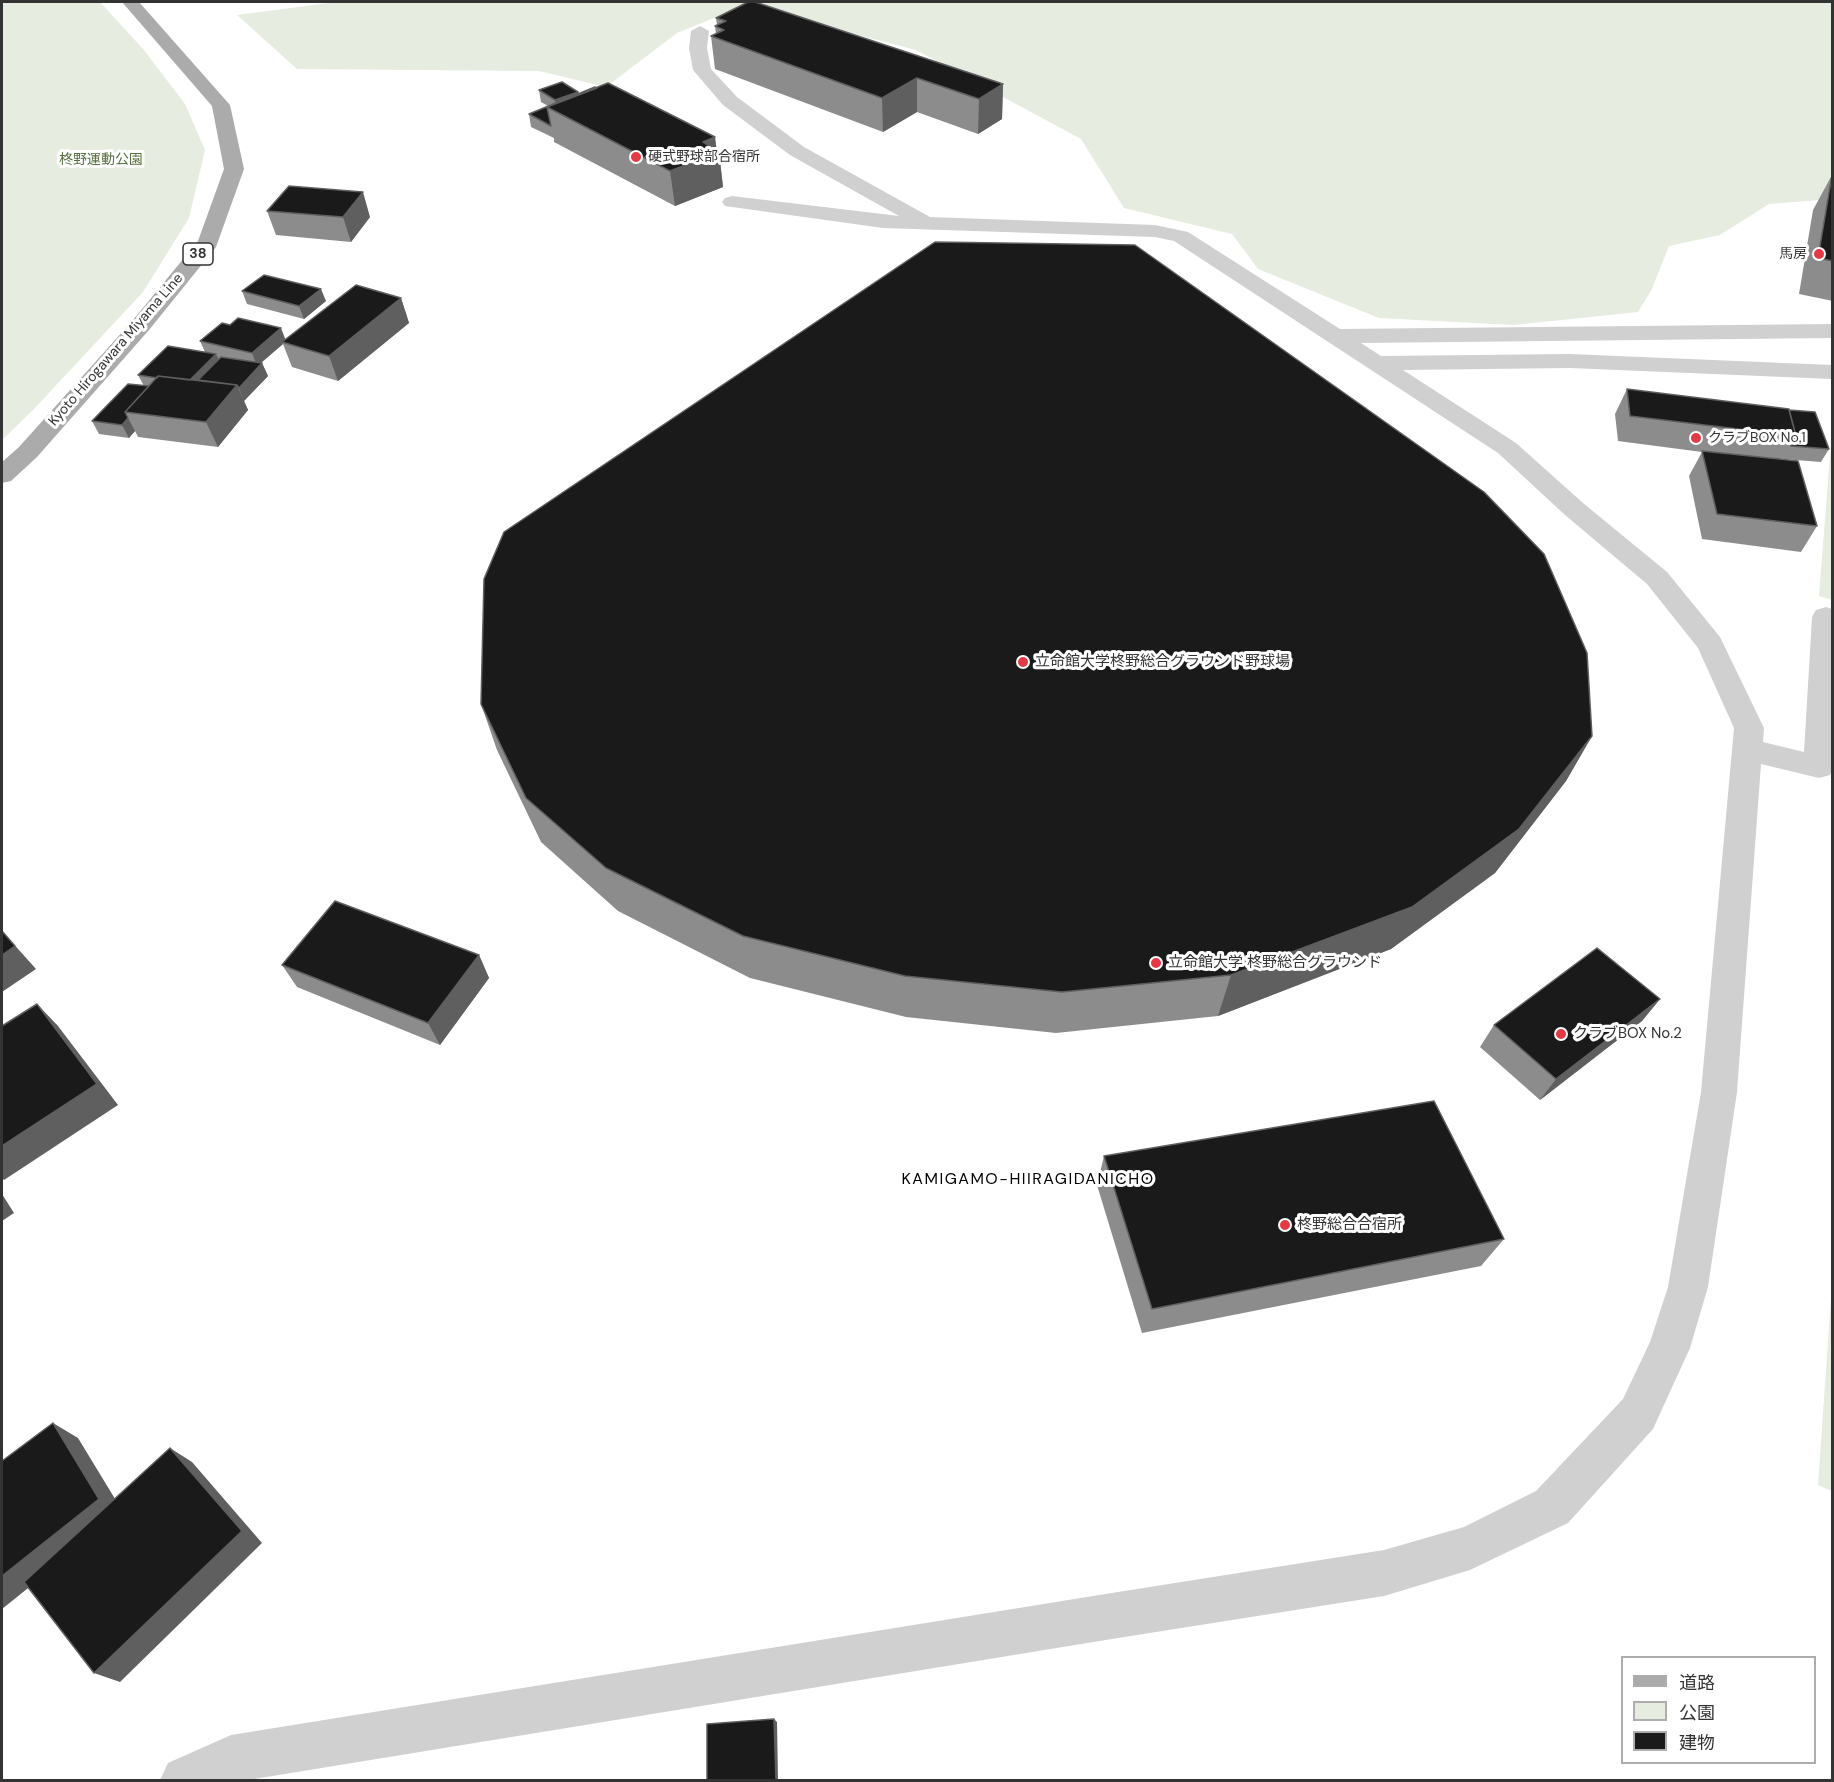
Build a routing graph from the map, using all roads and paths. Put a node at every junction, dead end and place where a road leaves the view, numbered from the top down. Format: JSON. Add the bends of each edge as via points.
{"nodes":[{"id":1,"x":130,"y":2,"type":"edge"},
{"id":2,"x":700,"y":31,"type":"dead end"},
{"id":3,"x":732,"y":201,"type":"dead end"},
{"id":4,"x":927,"y":223,"type":"junction"},
{"id":5,"x":1833,"y":331,"type":"edge"},
{"id":6,"x":1338,"y":336,"type":"junction"},
{"id":7,"x":1379,"y":363,"type":"junction"},
{"id":8,"x":1833,"y":372,"type":"edge"},
{"id":9,"x":2,"y":475,"type":"edge"},
{"id":10,"x":1833,"y":619,"type":"edge"},
{"id":11,"x":1748,"y":750,"type":"junction"},
{"id":12,"x":185,"y":1780,"type":"edge"}],
"edges":[{"from":1,"to":9,"type":"main road","name":"Kyoto Hirogawara Miyama Line","number":"38","via":[[220,105],[234,169],[208,242],[141,325],[28,452]]},
{"from":2,"to":4,"type":"street","via":[[702,70],[730,101],[797,152]]},
{"from":3,"to":4,"type":"street","via":[[883,222]]},
{"from":4,"to":6,"type":"street","via":[[1155,231],[1181,236]]},
{"from":5,"to":6,"type":"street"},
{"from":6,"to":7,"type":"street"},
{"from":7,"to":8,"type":"street","via":[[1570,361]]},
{"from":7,"to":11,"type":"street","via":[[1508,448],[1657,578],[1710,644],[1749,728]]},
{"from":10,"to":11,"type":"street","via":[[1826,617],[1819,766]]},
{"from":11,"to":12,"type":"street","via":[[1719,1092],[1688,1287],[1669,1348],[1638,1414],[1552,1507],[1470,1548],[1384,1573],[231,1759]]}]}
